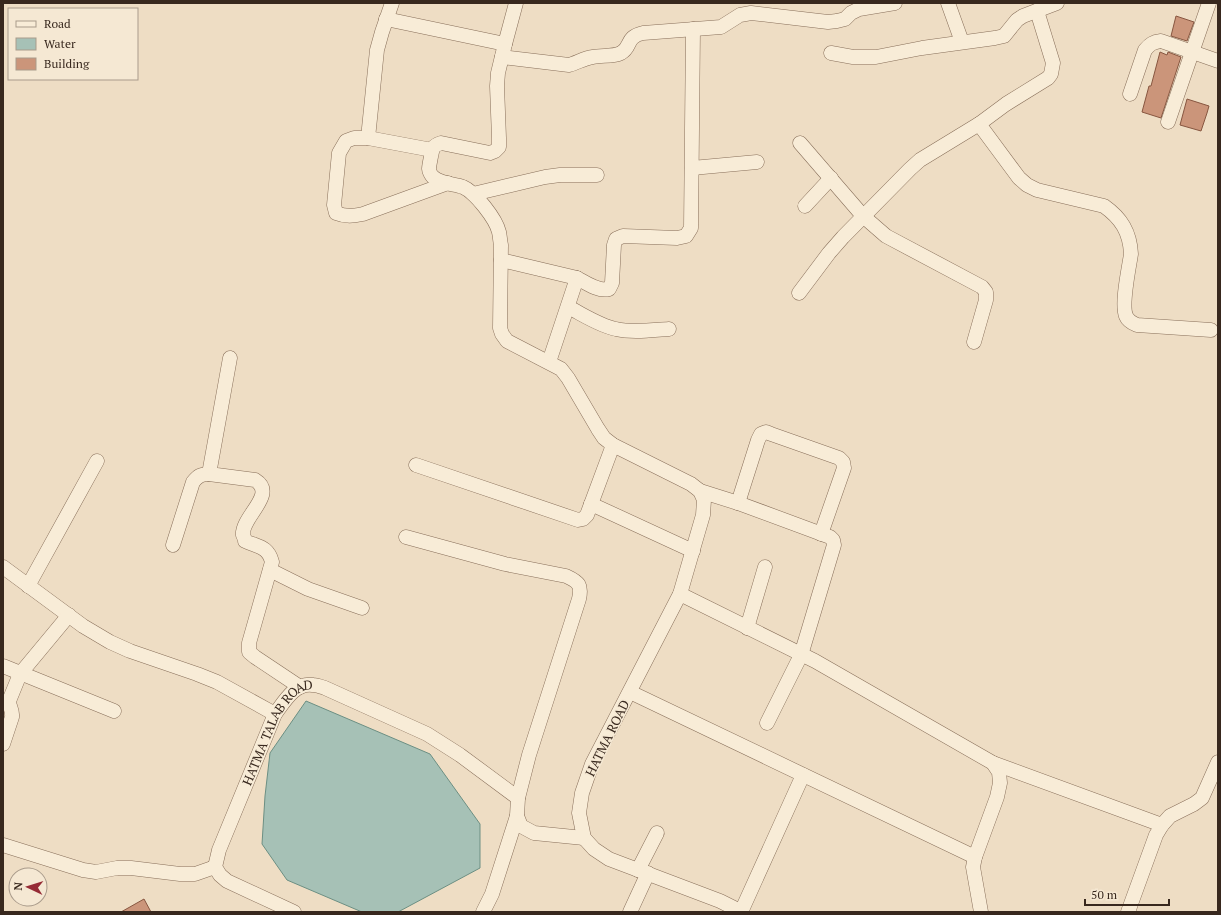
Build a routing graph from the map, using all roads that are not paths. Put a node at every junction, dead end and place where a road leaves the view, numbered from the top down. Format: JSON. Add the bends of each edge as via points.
{"nodes":[{"id":1,"x":392,"y":3,"type":"edge"},
{"id":2,"x":516,"y":3,"type":"edge"},
{"id":3,"x":895,"y":3,"type":"edge"},
{"id":4,"x":948,"y":3,"type":"edge"},
{"id":5,"x":1057,"y":3,"type":"edge"},
{"id":6,"x":1209,"y":3,"type":"edge"},
{"id":7,"x":1037,"y":11,"type":"junction"},
{"id":8,"x":386,"y":19,"type":"junction"},
{"id":9,"x":693,"y":30,"type":"junction"},
{"id":10,"x":962,"y":42,"type":"junction"},
{"id":11,"x":504,"y":50,"type":"junction"},
{"id":12,"x":1192,"y":52,"type":"junction"},
{"id":13,"x":831,"y":53,"type":"dead end"},
{"id":14,"x":1218,"y":61,"type":"edge"},
{"id":15,"x":1130,"y":94,"type":"dead end"},
{"id":16,"x":1168,"y":122,"type":"dead end"},
{"id":17,"x":979,"y":124,"type":"junction"},
{"id":18,"x":368,"y":138,"type":"junction"},
{"id":19,"x":800,"y":143,"type":"dead end"},
{"id":20,"x":432,"y":150,"type":"junction"},
{"id":21,"x":757,"y":162,"type":"dead end"},
{"id":22,"x":692,"y":168,"type":"junction"},
{"id":23,"x":597,"y":175,"type":"dead end"},
{"id":24,"x":831,"y":178,"type":"junction"},
{"id":25,"x":448,"y":183,"type":"junction"},
{"id":26,"x":473,"y":194,"type":"junction"},
{"id":27,"x":805,"y":206,"type":"dead end"},
{"id":28,"x":863,"y":216,"type":"junction"},
{"id":29,"x":500,"y":260,"type":"junction"},
{"id":30,"x":577,"y":278,"type":"junction"},
{"id":31,"x":799,"y":293,"type":"dead end"},
{"id":32,"x":568,"y":307,"type":"junction"},
{"id":33,"x":669,"y":329,"type":"dead end"},
{"id":34,"x":1211,"y":330,"type":"dead end"},
{"id":35,"x":974,"y":342,"type":"dead end"},
{"id":36,"x":230,"y":358,"type":"dead end"},
{"id":37,"x":549,"y":362,"type":"junction"},
{"id":38,"x":613,"y":445,"type":"junction"},
{"id":39,"x":97,"y":461,"type":"dead end"},
{"id":40,"x":416,"y":465,"type":"dead end"},
{"id":41,"x":209,"y":474,"type":"junction"},
{"id":42,"x":702,"y":496,"type":"junction"},
{"id":43,"x":738,"y":503,"type":"junction"},
{"id":44,"x":591,"y":504,"type":"junction"},
{"id":45,"x":821,"y":534,"type":"junction"},
{"id":46,"x":406,"y":537,"type":"dead end"},
{"id":47,"x":173,"y":545,"type":"dead end"},
{"id":48,"x":693,"y":550,"type":"junction"},
{"id":49,"x":3,"y":567,"type":"edge"},
{"id":50,"x":765,"y":567,"type":"dead end"},
{"id":51,"x":270,"y":570,"type":"junction"},
{"id":52,"x":28,"y":586,"type":"junction"},
{"id":53,"x":680,"y":594,"type":"junction"},
{"id":54,"x":362,"y":608,"type":"dead end"},
{"id":55,"x":69,"y":615,"type":"junction"},
{"id":56,"x":747,"y":628,"type":"junction"},
{"id":57,"x":801,"y":655,"type":"junction"},
{"id":58,"x":3,"y":666,"type":"edge"},
{"id":59,"x":20,"y":674,"type":"junction"},
{"id":60,"x":300,"y":687,"type":"junction"},
{"id":61,"x":630,"y":692,"type":"junction"},
{"id":62,"x":114,"y":711,"type":"dead end"},
{"id":63,"x":276,"y":714,"type":"junction"},
{"id":64,"x":767,"y":723,"type":"dead end"},
{"id":65,"x":3,"y":744,"type":"edge"},
{"id":66,"x":1218,"y":762,"type":"edge"},
{"id":67,"x":993,"y":763,"type":"junction"},
{"id":68,"x":803,"y":775,"type":"junction"},
{"id":69,"x":518,"y":798,"type":"junction"},
{"id":70,"x":517,"y":816,"type":"junction"},
{"id":71,"x":1162,"y":825,"type":"junction"},
{"id":72,"x":657,"y":833,"type":"dead end"},
{"id":73,"x":584,"y":838,"type":"junction"},
{"id":74,"x":3,"y":845,"type":"edge"},
{"id":75,"x":974,"y":857,"type":"junction"},
{"id":76,"x":215,"y":867,"type":"junction"},
{"id":77,"x":643,"y":872,"type":"junction"},
{"id":78,"x":737,"y":911,"type":"edge"},
{"id":79,"x":294,"y":912,"type":"edge"},
{"id":80,"x":483,"y":912,"type":"edge"},
{"id":81,"x":630,"y":912,"type":"edge"},
{"id":82,"x":981,"y":912,"type":"edge"},
{"id":83,"x":1128,"y":912,"type":"edge"}],
"edges":[{"from":1,"to":8,"type":"street"},
{"from":2,"to":11,"type":"street"},
{"from":3,"to":9,"type":"street","via":[[859,9],[837,22],[751,13],[740,14],[721,27]]},
{"from":4,"to":10,"type":"street"},
{"from":5,"to":7,"type":"street"},
{"from":6,"to":12,"type":"street"},
{"from":7,"to":10,"type":"street","via":[[1017,20],[1004,36]]},
{"from":7,"to":17,"type":"street","via":[[1053,63],[1051,74]]},
{"from":8,"to":11,"type":"street"},
{"from":8,"to":18,"type":"street","via":[[378,50]]},
{"from":9,"to":11,"type":"street","via":[[635,34],[621,53],[592,56],[569,65]]},
{"from":9,"to":22,"type":"street"},
{"from":10,"to":13,"type":"street","via":[[876,57],[853,57]]},
{"from":11,"to":20,"type":"street","via":[[497,86],[499,147],[490,153],[441,143]]},
{"from":12,"to":14,"type":"street"},
{"from":12,"to":15,"type":"street","via":[[1161,41],[1150,44],[1145,50]]},
{"from":12,"to":16,"type":"street"},
{"from":17,"to":28,"type":"street","via":[[920,160]]},
{"from":17,"to":34,"type":"street","via":[[1027,185],[1037,190],[1104,206],[1119,219],[1131,245],[1123,307],[1130,323]]},
{"from":18,"to":20,"type":"street"},
{"from":18,"to":25,"type":"street","via":[[346,141],[339,153],[334,205],[336,213],[342,216],[363,214]]},
{"from":19,"to":24,"type":"street"},
{"from":20,"to":25,"type":"street","via":[[429,170],[432,177]]},
{"from":21,"to":22,"type":"street"},
{"from":22,"to":30,"type":"street","via":[[692,228],[686,236],[623,236],[616,239],[614,245],[612,283],[609,288],[600,289]]},
{"from":23,"to":26,"type":"street","via":[[545,177]]},
{"from":24,"to":27,"type":"street"},
{"from":24,"to":28,"type":"street"},
{"from":25,"to":26,"type":"street"},
{"from":26,"to":29,"type":"street","via":[[499,232]]},
{"from":28,"to":31,"type":"street","via":[[829,253]]},
{"from":28,"to":35,"type":"street","via":[[886,236],[982,287],[986,292],[986,300]]},
{"from":29,"to":30,"type":"street"},
{"from":29,"to":37,"type":"street","via":[[502,334],[513,345]]},
{"from":30,"to":32,"type":"street"},
{"from":32,"to":33,"type":"street","via":[[616,330]]},
{"from":32,"to":37,"type":"street"},
{"from":36,"to":41,"type":"street"},
{"from":37,"to":38,"type":"street","via":[[568,378],[604,438]]},
{"from":38,"to":42,"type":"street","via":[[691,484]]},
{"from":38,"to":44,"type":"street"},
{"from":39,"to":52,"type":"street"},
{"from":40,"to":44,"type":"street","via":[[578,520],[587,515]]},
{"from":41,"to":47,"type":"street","via":[[201,474],[193,482]]},
{"from":41,"to":51,"type":"street","via":[[255,480],[260,483],[262,497],[245,525],[243,534],[245,541],[265,549],[270,554]]},
{"from":42,"to":43,"type":"street"},
{"from":42,"to":48,"type":"street","name":"HATMA ROAD","via":[[703,515]]},
{"from":43,"to":45,"type":"street"},
{"from":43,"to":45,"type":"street","via":[[761,434],[766,432],[839,458],[844,468]]},
{"from":44,"to":48,"type":"street"},
{"from":45,"to":57,"type":"street","via":[[833,540],[834,545]]},
{"from":46,"to":69,"type":"street","via":[[505,564],[566,576],[579,585],[579,599],[529,755]]},
{"from":48,"to":53,"type":"street","name":"HATMA ROAD"},
{"from":49,"to":52,"type":"street"},
{"from":50,"to":56,"type":"street"},
{"from":51,"to":54,"type":"street","via":[[308,589]]},
{"from":51,"to":60,"type":"street","via":[[249,643],[249,652]]},
{"from":52,"to":55,"type":"street"},
{"from":53,"to":56,"type":"street"},
{"from":53,"to":61,"type":"street","name":"HATMA ROAD"},
{"from":55,"to":59,"type":"street"},
{"from":55,"to":63,"type":"street","via":[[110,642],[217,682]]},
{"from":56,"to":57,"type":"street"},
{"from":57,"to":64,"type":"street"},
{"from":57,"to":67,"type":"street"},
{"from":58,"to":59,"type":"street"},
{"from":59,"to":62,"type":"street"},
{"from":59,"to":65,"type":"street","via":[[9,701],[13,713]]},
{"from":60,"to":63,"type":"street","name":"HATMA TALAB ROAD","via":[[287,698]]},
{"from":60,"to":69,"type":"street","name":"HATMA TALAB ROAD","via":[[313,684],[325,688],[427,734]]},
{"from":61,"to":68,"type":"street"},
{"from":61,"to":73,"type":"street","name":"HATMA ROAD","via":[[592,764],[582,793],[579,813]]},
{"from":63,"to":76,"type":"street","name":"HATMA TALAB ROAD","via":[[218,850]]},
{"from":66,"to":71,"type":"street","via":[[1202,798],[1170,816]]},
{"from":67,"to":71,"type":"street"},
{"from":67,"to":75,"type":"street","via":[[999,772],[1000,783]]},
{"from":68,"to":75,"type":"street"},
{"from":68,"to":78,"type":"street"},
{"from":69,"to":70,"type":"street"},
{"from":70,"to":73,"type":"street","via":[[521,826],[534,833]]},
{"from":70,"to":80,"type":"street","via":[[492,894]]},
{"from":71,"to":83,"type":"street"},
{"from":72,"to":77,"type":"street"},
{"from":73,"to":77,"type":"street","via":[[594,849],[609,858]]},
{"from":74,"to":76,"type":"street","via":[[96,872],[132,868],[195,874]]},
{"from":75,"to":82,"type":"street","via":[[973,867]]},
{"from":76,"to":79,"type":"street","via":[[227,881]]},
{"from":77,"to":78,"type":"street","via":[[720,901]]},
{"from":77,"to":81,"type":"street"}]}
